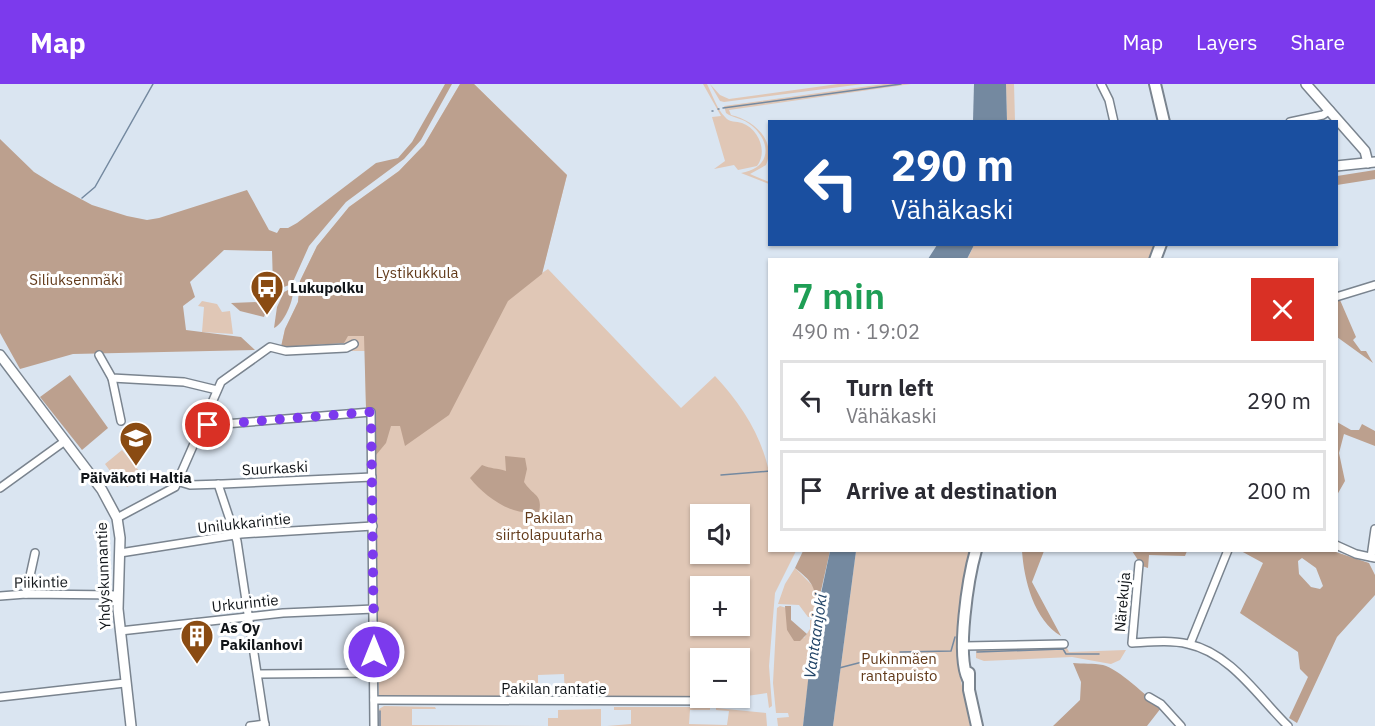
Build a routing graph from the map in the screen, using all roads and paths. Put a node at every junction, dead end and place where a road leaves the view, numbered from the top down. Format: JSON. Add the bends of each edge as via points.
{"nodes":[{"id":1,"x":1101,"y":84,"type":"edge"},
{"id":2,"x":1155,"y":84,"type":"edge"},
{"id":3,"x":1162,"y":84,"type":"edge"},
{"id":4,"x":1306,"y":84,"type":"edge"},
{"id":5,"x":1330,"y":110,"type":"junction"},
{"id":6,"x":1113,"y":120,"type":"edge"},
{"id":7,"x":1164,"y":120,"type":"edge"},
{"id":8,"x":1170,"y":120,"type":"edge"},
{"id":9,"x":1299,"y":120,"type":"edge"},
{"id":10,"x":1371,"y":160,"type":"edge"},
{"id":11,"x":1338,"y":166,"type":"edge"},
{"id":12,"x":1375,"y":285,"type":"edge"},
{"id":13,"x":1338,"y":296,"type":"edge"},
{"id":14,"x":354,"y":344,"type":"dead end"},
{"id":15,"x":99,"y":355,"type":"dead end"},
{"id":16,"x":0,"y":356,"type":"edge"},
{"id":17,"x":112,"y":378,"type":"junction"},
{"id":18,"x":217,"y":390,"type":"junction"},
{"id":19,"x":121,"y":421,"type":"dead end"},
{"id":20,"x":204,"y":423,"type":"junction"},
{"id":21,"x":65,"y":441,"type":"junction"},
{"id":22,"x":372,"y":477,"type":"junction"},
{"id":23,"x":180,"y":482,"type":"junction"},
{"id":24,"x":218,"y":484,"type":"junction"},
{"id":25,"x":0,"y":488,"type":"edge"},
{"id":26,"x":117,"y":518,"type":"junction"},
{"id":27,"x":373,"y":526,"type":"junction"},
{"id":28,"x":1375,"y":529,"type":"edge"},
{"id":29,"x":235,"y":535,"type":"junction"},
{"id":30,"x":1338,"y":546,"type":"edge"},
{"id":31,"x":976,"y":552,"type":"edge"},
{"id":32,"x":1227,"y":552,"type":"edge"},
{"id":33,"x":35,"y":553,"type":"dead end"},
{"id":34,"x":120,"y":553,"type":"junction"},
{"id":35,"x":1373,"y":557,"type":"edge"},
{"id":36,"x":1139,"y":564,"type":"dead end"},
{"id":37,"x":26,"y":594,"type":"junction"},
{"id":38,"x":118,"y":595,"type":"junction"},
{"id":39,"x":0,"y":596,"type":"edge"},
{"id":40,"x":374,"y":609,"type":"junction"},
{"id":41,"x":249,"y":616,"type":"junction"},
{"id":42,"x":120,"y":631,"type":"junction"},
{"id":43,"x":1064,"y":644,"type":"dead end"},
{"id":44,"x":1190,"y":644,"type":"junction"},
{"id":45,"x":965,"y":646,"type":"junction"},
{"id":46,"x":374,"y":673,"type":"junction"},
{"id":47,"x":258,"y":674,"type":"junction"},
{"id":48,"x":125,"y":683,"type":"junction"},
{"id":49,"x":0,"y":697,"type":"edge"},
{"id":50,"x":1149,"y":697,"type":"dead end"},
{"id":51,"x":374,"y":700,"type":"junction"},
{"id":52,"x":690,"y":702,"type":"edge"},
{"id":53,"x":265,"y":725,"type":"edge"},
{"id":54,"x":131,"y":726,"type":"edge"},
{"id":55,"x":250,"y":726,"type":"edge"},
{"id":56,"x":374,"y":726,"type":"edge"},
{"id":57,"x":977,"y":726,"type":"edge"},
{"id":58,"x":1181,"y":726,"type":"edge"},
{"id":59,"x":1288,"y":726,"type":"edge"}],
"edges":[{"from":1,"to":6,"type":"street"},
{"from":2,"to":7,"type":"main road"},
{"from":3,"to":8,"type":"main road"},
{"from":4,"to":5,"type":"main road"},
{"from":5,"to":9,"type":"street"},
{"from":5,"to":10,"type":"main road"},
{"from":10,"to":11,"type":"main road"},
{"from":12,"to":13,"type":"street"},
{"from":14,"to":18,"type":"street","via":[[346,348],[286,351],[270,347],[225,378]]},
{"from":15,"to":17,"type":"street"},
{"from":16,"to":21,"type":"main road","name":"Yhdyskunnantie"},
{"from":17,"to":18,"type":"street","via":[[184,382]]},
{"from":17,"to":19,"type":"street"},
{"from":18,"to":20,"type":"street"},
{"from":20,"to":22,"type":"street","via":[[371,412]]},
{"from":20,"to":23,"type":"street"},
{"from":21,"to":25,"type":"street"},
{"from":21,"to":26,"type":"main road","name":"Yhdyskunnantie","via":[[107,497]]},
{"from":22,"to":24,"type":"street","name":"Suurkaski"},
{"from":22,"to":27,"type":"street"},
{"from":23,"to":24,"type":"street","name":"Suurkaski"},
{"from":23,"to":26,"type":"street"},
{"from":24,"to":29,"type":"street"},
{"from":26,"to":34,"type":"main road","name":"Yhdyskunnantie"},
{"from":27,"to":29,"type":"street","name":"Unilukkarintie"},
{"from":27,"to":40,"type":"street"},
{"from":28,"to":35,"type":"street"},
{"from":29,"to":34,"type":"street","name":"Unilukkarintie"},
{"from":29,"to":41,"type":"street"},
{"from":30,"to":35,"type":"street"},
{"from":31,"to":45,"type":"main road","via":[[966,591]]},
{"from":32,"to":44,"type":"street"},
{"from":33,"to":37,"type":"street"},
{"from":34,"to":38,"type":"main road","name":"Yhdyskunnantie"},
{"from":36,"to":44,"type":"street","name":"Närekuja","via":[[1132,643]]},
{"from":37,"to":38,"type":"street","name":"Piikintie"},
{"from":37,"to":39,"type":"street","name":"Piikintie"},
{"from":38,"to":42,"type":"main road","name":"Yhdyskunnantie"},
{"from":40,"to":41,"type":"street","name":"Urkurintie"},
{"from":40,"to":46,"type":"street"},
{"from":41,"to":42,"type":"street","name":"Urkurintie"},
{"from":41,"to":47,"type":"street"},
{"from":42,"to":48,"type":"main road","name":"Yhdyskunnantie"},
{"from":43,"to":45,"type":"street"},
{"from":44,"to":59,"type":"street","via":[[1227,664]]},
{"from":45,"to":57,"type":"main road","via":[[963,664]]},
{"from":46,"to":47,"type":"street"},
{"from":46,"to":51,"type":"street"},
{"from":47,"to":53,"type":"street"},
{"from":48,"to":49,"type":"street"},
{"from":48,"to":54,"type":"main road","name":"Yhdyskunnantie"},
{"from":50,"to":58,"type":"street"},
{"from":51,"to":52,"type":"street","name":"Pakilan rantatie"},
{"from":51,"to":56,"type":"street"},
{"from":53,"to":55,"type":"street"}]}
